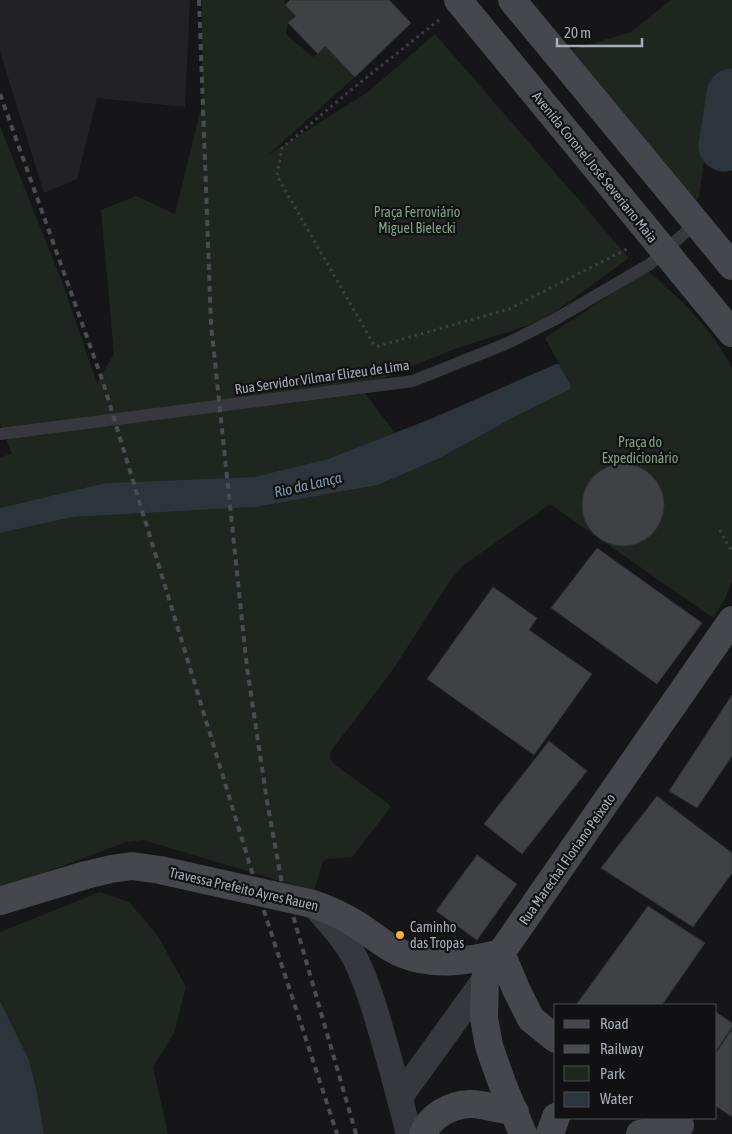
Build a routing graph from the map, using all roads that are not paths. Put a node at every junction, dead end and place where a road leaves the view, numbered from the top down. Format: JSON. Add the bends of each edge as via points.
{"nodes":[{"id":1,"x":512,"y":0,"type":"edge"},
{"id":2,"x":451,"y":8,"type":"edge"},
{"id":3,"x":696,"y":223,"type":"junction"},
{"id":4,"x":665,"y":252,"type":"junction"},
{"id":5,"x":732,"y":266,"type":"edge"},
{"id":6,"x":732,"y":333,"type":"edge"},
{"id":7,"x":0,"y":434,"type":"edge"},
{"id":8,"x":732,"y":620,"type":"edge"},
{"id":9,"x":3,"y":900,"type":"edge"},
{"id":10,"x":313,"y":904,"type":"junction"},
{"id":11,"x":501,"y":953,"type":"junction"},
{"id":12,"x":485,"y":978,"type":"junction"},
{"id":13,"x":554,"y":1037,"type":"edge"},
{"id":14,"x":400,"y":1096,"type":"junction"},
{"id":15,"x":555,"y":1119,"type":"edge"},
{"id":16,"x":519,"y":1123,"type":"edge"},
{"id":17,"x":680,"y":1126,"type":"edge"},
{"id":18,"x":409,"y":1134,"type":"edge"},
{"id":19,"x":423,"y":1134,"type":"edge"},
{"id":20,"x":550,"y":1134,"type":"edge"},
{"id":21,"x":640,"y":1134,"type":"edge"}],
"edges":[{"from":1,"to":3,"type":"main road"},
{"from":2,"to":4,"type":"main road","name":"Avenida Coronel José Severiano Maia"},
{"from":3,"to":4,"type":"lane","name":"Rua Servidor Vilmar Elizeu de Lima"},
{"from":3,"to":5,"type":"main road"},
{"from":4,"to":6,"type":"main road","name":"Avenida Coronel José Severiano Maia"},
{"from":4,"to":7,"type":"lane","name":"Rua Servidor Vilmar Elizeu de Lima","via":[[554,320],[508,343],[413,381]]},
{"from":8,"to":11,"type":"main road","name":"Rua Marechal Floriano Peixoto"},
{"from":9,"to":10,"type":"main road","name":"Travessa Prefeito Ayres Rauen","via":[[94,873],[132,866]]},
{"from":10,"to":11,"type":"main road","name":"Travessa Prefeito Ayres Rauen","via":[[331,910],[403,954],[424,961],[451,962]]},
{"from":10,"to":14,"type":"street","via":[[338,931],[354,958],[374,1005]]},
{"from":11,"to":12,"type":"main road","name":"Rua Marechal Floriano Peixoto"},
{"from":11,"to":13,"type":"main road","via":[[531,1019]]},
{"from":12,"to":14,"type":"street","name":"Rua Marechal Floriano Peixoto"},
{"from":12,"to":16,"type":"main road","via":[[484,1018],[489,1046]]},
{"from":14,"to":18,"type":"street"},
{"from":15,"to":20,"type":"main road"},
{"from":16,"to":19,"type":"main road","via":[[470,1103],[440,1112]]},
{"from":17,"to":21,"type":"main road"}]}
